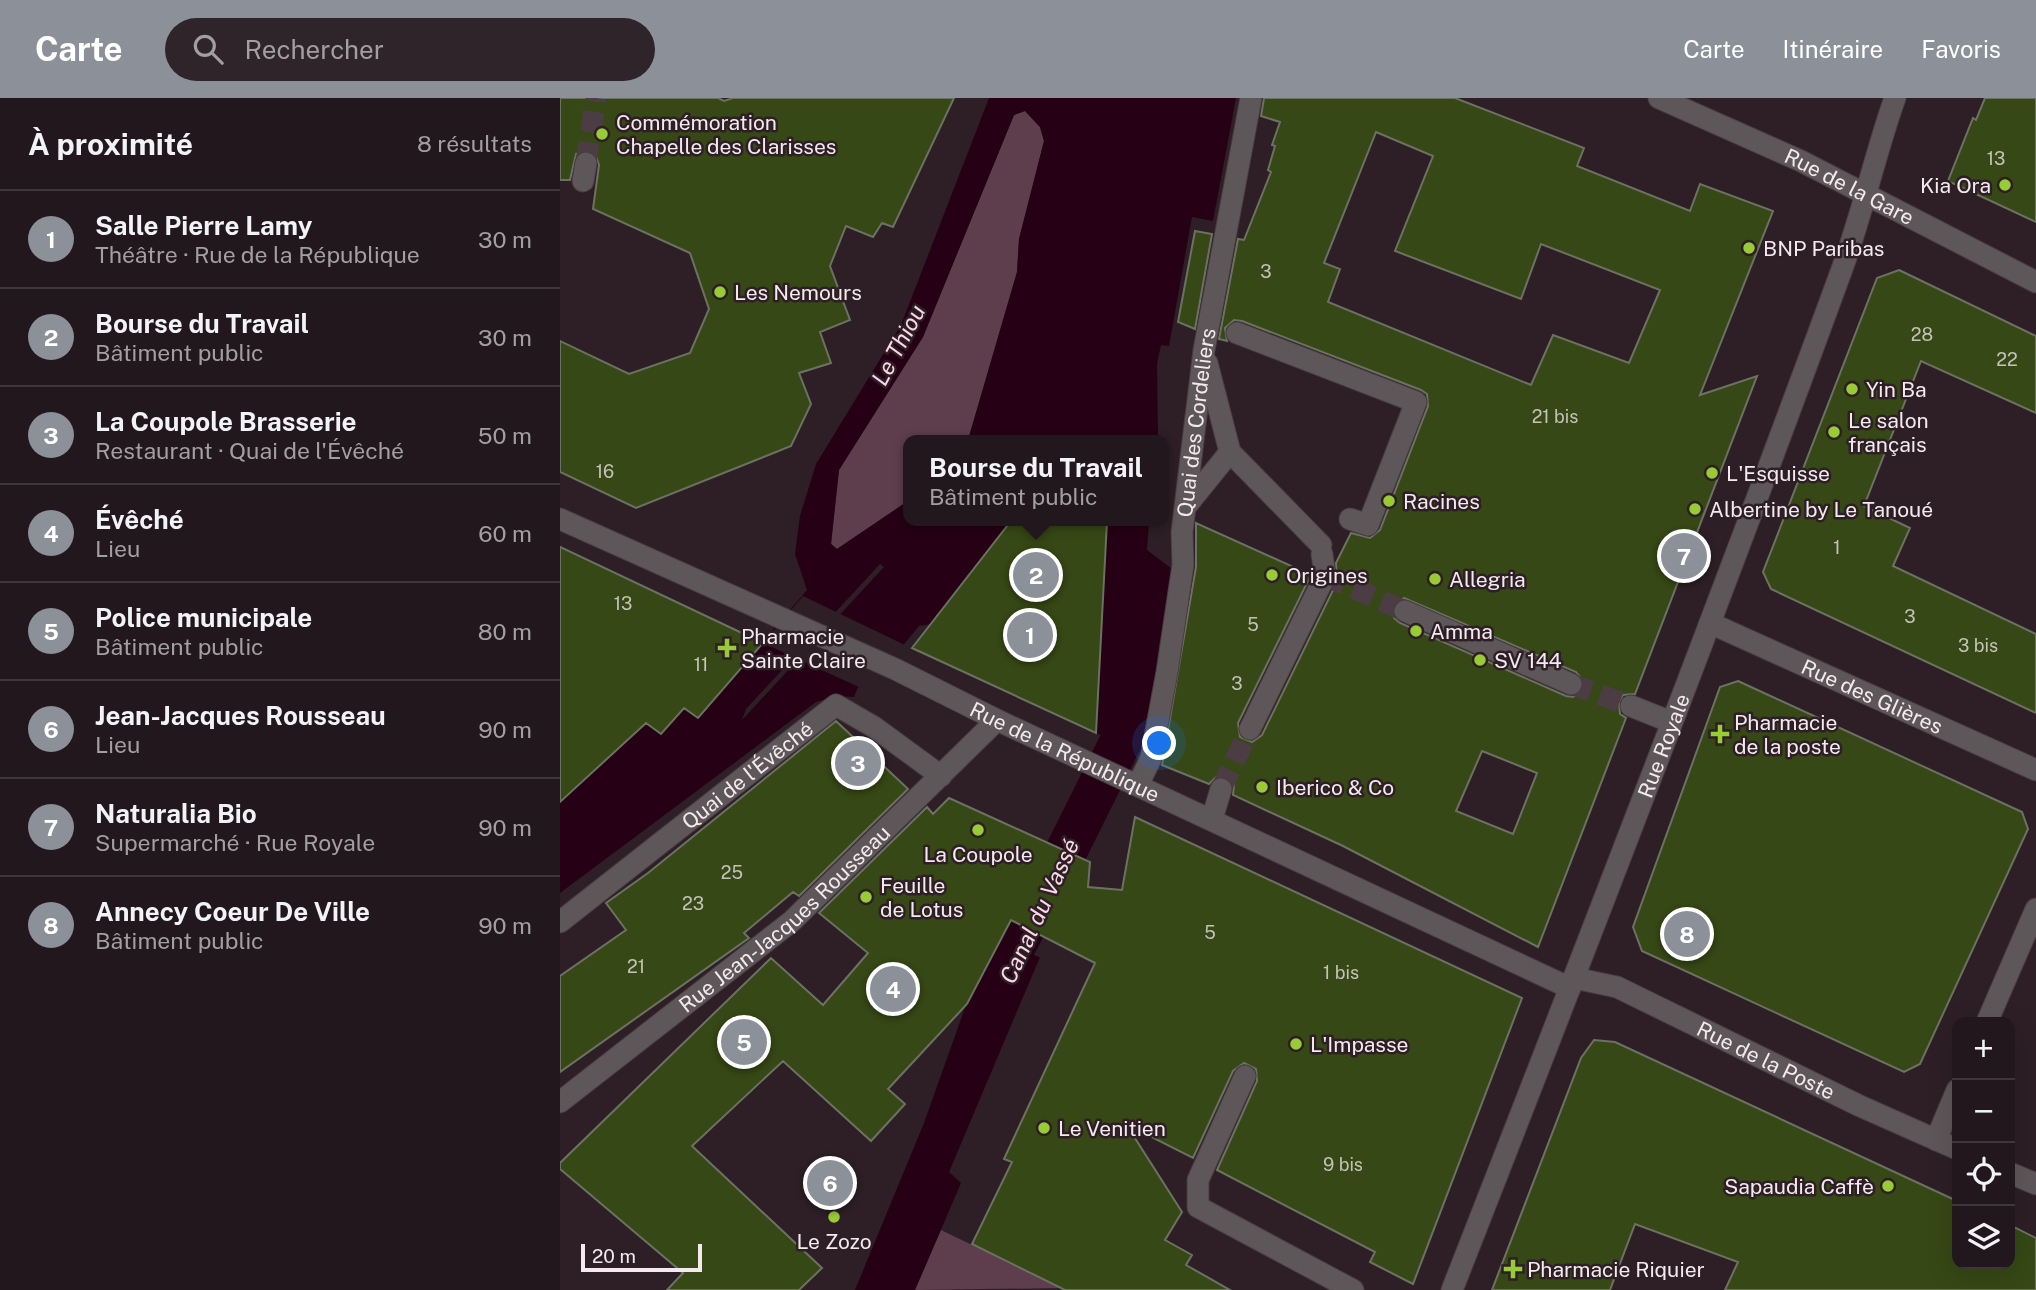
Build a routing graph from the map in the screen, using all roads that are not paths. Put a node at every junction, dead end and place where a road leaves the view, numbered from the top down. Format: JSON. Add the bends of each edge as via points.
{"nodes":[{"id":1,"x":1251,"y":98,"type":"edge"},
{"id":2,"x":1659,"y":98,"type":"edge"},
{"id":3,"x":1895,"y":98,"type":"edge"},
{"id":4,"x":1868,"y":196,"type":"junction"},
{"id":5,"x":2036,"y":282,"type":"edge"},
{"id":6,"x":1237,"y":333,"type":"dead end"},
{"id":7,"x":1204,"y":350,"type":"junction"},
{"id":8,"x":1230,"y":452,"type":"junction"},
{"id":9,"x":1187,"y":505,"type":"junction"},
{"id":10,"x":560,"y":519,"type":"edge"},
{"id":11,"x":1350,"y":519,"type":"dead end"},
{"id":12,"x":1405,"y":611,"type":"tunnel mouth"},
{"id":13,"x":1710,"y":624,"type":"junction"},
{"id":14,"x":1571,"y":684,"type":"tunnel mouth"},
{"id":15,"x":1631,"y":706,"type":"tunnel mouth"},
{"id":16,"x":997,"y":720,"type":"junction"},
{"id":17,"x":1671,"y":722,"type":"junction"},
{"id":18,"x":1250,"y":729,"type":"tunnel mouth"},
{"id":19,"x":2036,"y":769,"type":"edge"},
{"id":20,"x":940,"y":776,"type":"junction"},
{"id":21,"x":1136,"y":784,"type":"junction"},
{"id":22,"x":1221,"y":789,"type":"tunnel mouth"},
{"id":23,"x":1212,"y":819,"type":"junction"},
{"id":24,"x":2036,"y":909,"type":"edge"},
{"id":25,"x":560,"y":922,"type":"edge"},
{"id":26,"x":1572,"y":983,"type":"junction"},
{"id":27,"x":1989,"y":1017,"type":"edge"},
{"id":28,"x":1245,"y":1076,"type":"dead end"},
{"id":29,"x":560,"y":1102,"type":"edge"},
{"id":30,"x":1952,"y":1102,"type":"edge"},
{"id":31,"x":1936,"y":1140,"type":"junction"},
{"id":32,"x":1952,"y":1147,"type":"edge"},
{"id":33,"x":2015,"y":1174,"type":"edge"},
{"id":34,"x":2036,"y":1184,"type":"edge"},
{"id":35,"x":1353,"y":1290,"type":"edge"},
{"id":36,"x":1452,"y":1290,"type":"edge"}],
"edges":[{"from":1,"to":7,"type":"street","name":"Quai des Cordeliers"},
{"from":2,"to":4,"type":"street","name":"Rue de la Gare"},
{"from":3,"to":4,"type":"street","name":"Rue Royale"},
{"from":4,"to":5,"type":"street","name":"Rue de la Gare"},
{"from":4,"to":13,"type":"street","name":"Rue Royale"},
{"from":6,"to":11,"type":"street","via":[[1416,402],[1368,525]]},
{"from":7,"to":8,"type":"street"},
{"from":7,"to":9,"type":"street","name":"Quai des Cordeliers"},
{"from":8,"to":9,"type":"street"},
{"from":8,"to":18,"type":"street","via":[[1321,550],[1325,576]]},
{"from":9,"to":21,"type":"street","name":"Quai des Cordeliers","via":[[1165,685],[1151,758]]},
{"from":10,"to":16,"type":"street","name":"Rue de la République","via":[[895,669]]},
{"from":12,"to":14,"type":"street"},
{"from":13,"to":17,"type":"street","name":"Rue Royale"},
{"from":13,"to":19,"type":"street","name":"Rue des Glières"},
{"from":15,"to":17,"type":"street"},
{"from":16,"to":20,"type":"street","name":"Rue Jean-Jacques Rousseau"},
{"from":16,"to":21,"type":"street","name":"Rue de la République"},
{"from":17,"to":26,"type":"street","name":"Rue Royale"},
{"from":20,"to":25,"type":"street","name":"Quai de l'Évêché","via":[[836,705]]},
{"from":20,"to":29,"type":"street","name":"Rue Jean-Jacques Rousseau","via":[[792,922]]},
{"from":21,"to":23,"type":"street","name":"Rue de la République"},
{"from":22,"to":23,"type":"street"},
{"from":23,"to":26,"type":"street","name":"Rue de la République"},
{"from":24,"to":27,"type":"street"},
{"from":26,"to":31,"type":"street","name":"Rue de la Poste","via":[[1617,987]]},
{"from":26,"to":36,"type":"street","name":"Rue Royale"},
{"from":28,"to":35,"type":"street","via":[[1198,1180],[1198,1207]]},
{"from":30,"to":31,"type":"street"},
{"from":31,"to":32,"type":"street","name":"Rue de la Poste"},
{"from":33,"to":34,"type":"street"}]}
